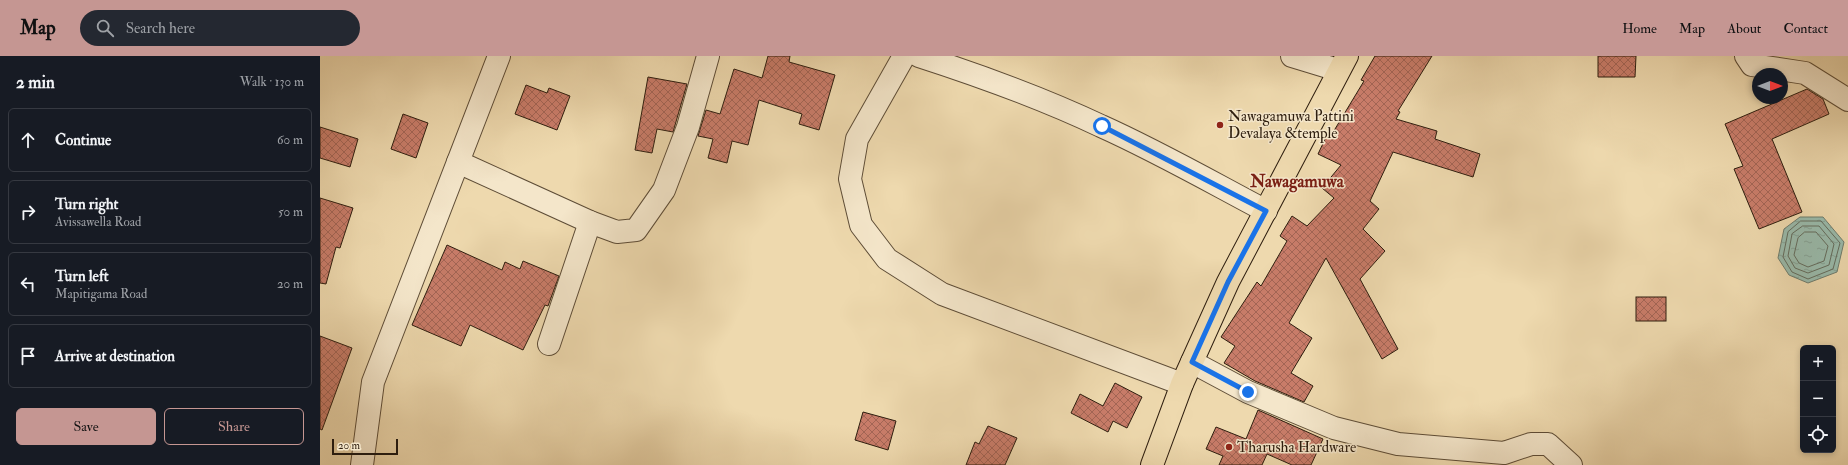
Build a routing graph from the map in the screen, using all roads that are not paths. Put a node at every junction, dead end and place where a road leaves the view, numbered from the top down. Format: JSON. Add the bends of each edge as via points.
{"nodes":[{"id":1,"x":499,"y":56,"type":"edge"},
{"id":2,"x":708,"y":56,"type":"edge"},
{"id":3,"x":904,"y":56,"type":"edge"},
{"id":4,"x":919,"y":56,"type":"edge"},
{"id":5,"x":1292,"y":56,"type":"edge"},
{"id":6,"x":1746,"y":56,"type":"edge"},
{"id":7,"x":1343,"y":63,"type":"edge"},
{"id":8,"x":1848,"y":100,"type":"edge"},
{"id":9,"x":458,"y":162,"type":"junction"},
{"id":10,"x":1266,"y":211,"type":"junction"},
{"id":11,"x":590,"y":222,"type":"junction"},
{"id":12,"x":549,"y":344,"type":"dead end"},
{"id":13,"x":1192,"y":362,"type":"junction"},
{"id":14,"x":1182,"y":384,"type":"junction"},
{"id":15,"x":362,"y":465,"type":"edge"},
{"id":16,"x":1152,"y":465,"type":"edge"},
{"id":17,"x":1571,"y":465,"type":"edge"}],
"edges":[{"from":1,"to":9,"type":"street"},
{"from":2,"to":11,"type":"street","via":[[688,127],[664,190],[636,230],[617,232]]},
{"from":3,"to":14,"type":"street","via":[[857,139],[850,179],[861,225],[887,259],[942,294]]},
{"from":4,"to":10,"type":"street","via":[[1095,123]]},
{"from":5,"to":7,"type":"street"},
{"from":6,"to":8,"type":"street","via":[[1752,65],[1805,73]]},
{"from":7,"to":10,"type":"main road"},
{"from":9,"to":11,"type":"street"},
{"from":9,"to":15,"type":"street","via":[[373,382]]},
{"from":10,"to":13,"type":"main road","via":[[1228,282]]},
{"from":11,"to":12,"type":"street"},
{"from":13,"to":14,"type":"main road"},
{"from":13,"to":17,"type":"street","via":[[1248,392],[1334,428],[1398,444],[1504,453],[1531,444],[1548,444]]},
{"from":14,"to":16,"type":"main road"}]}
